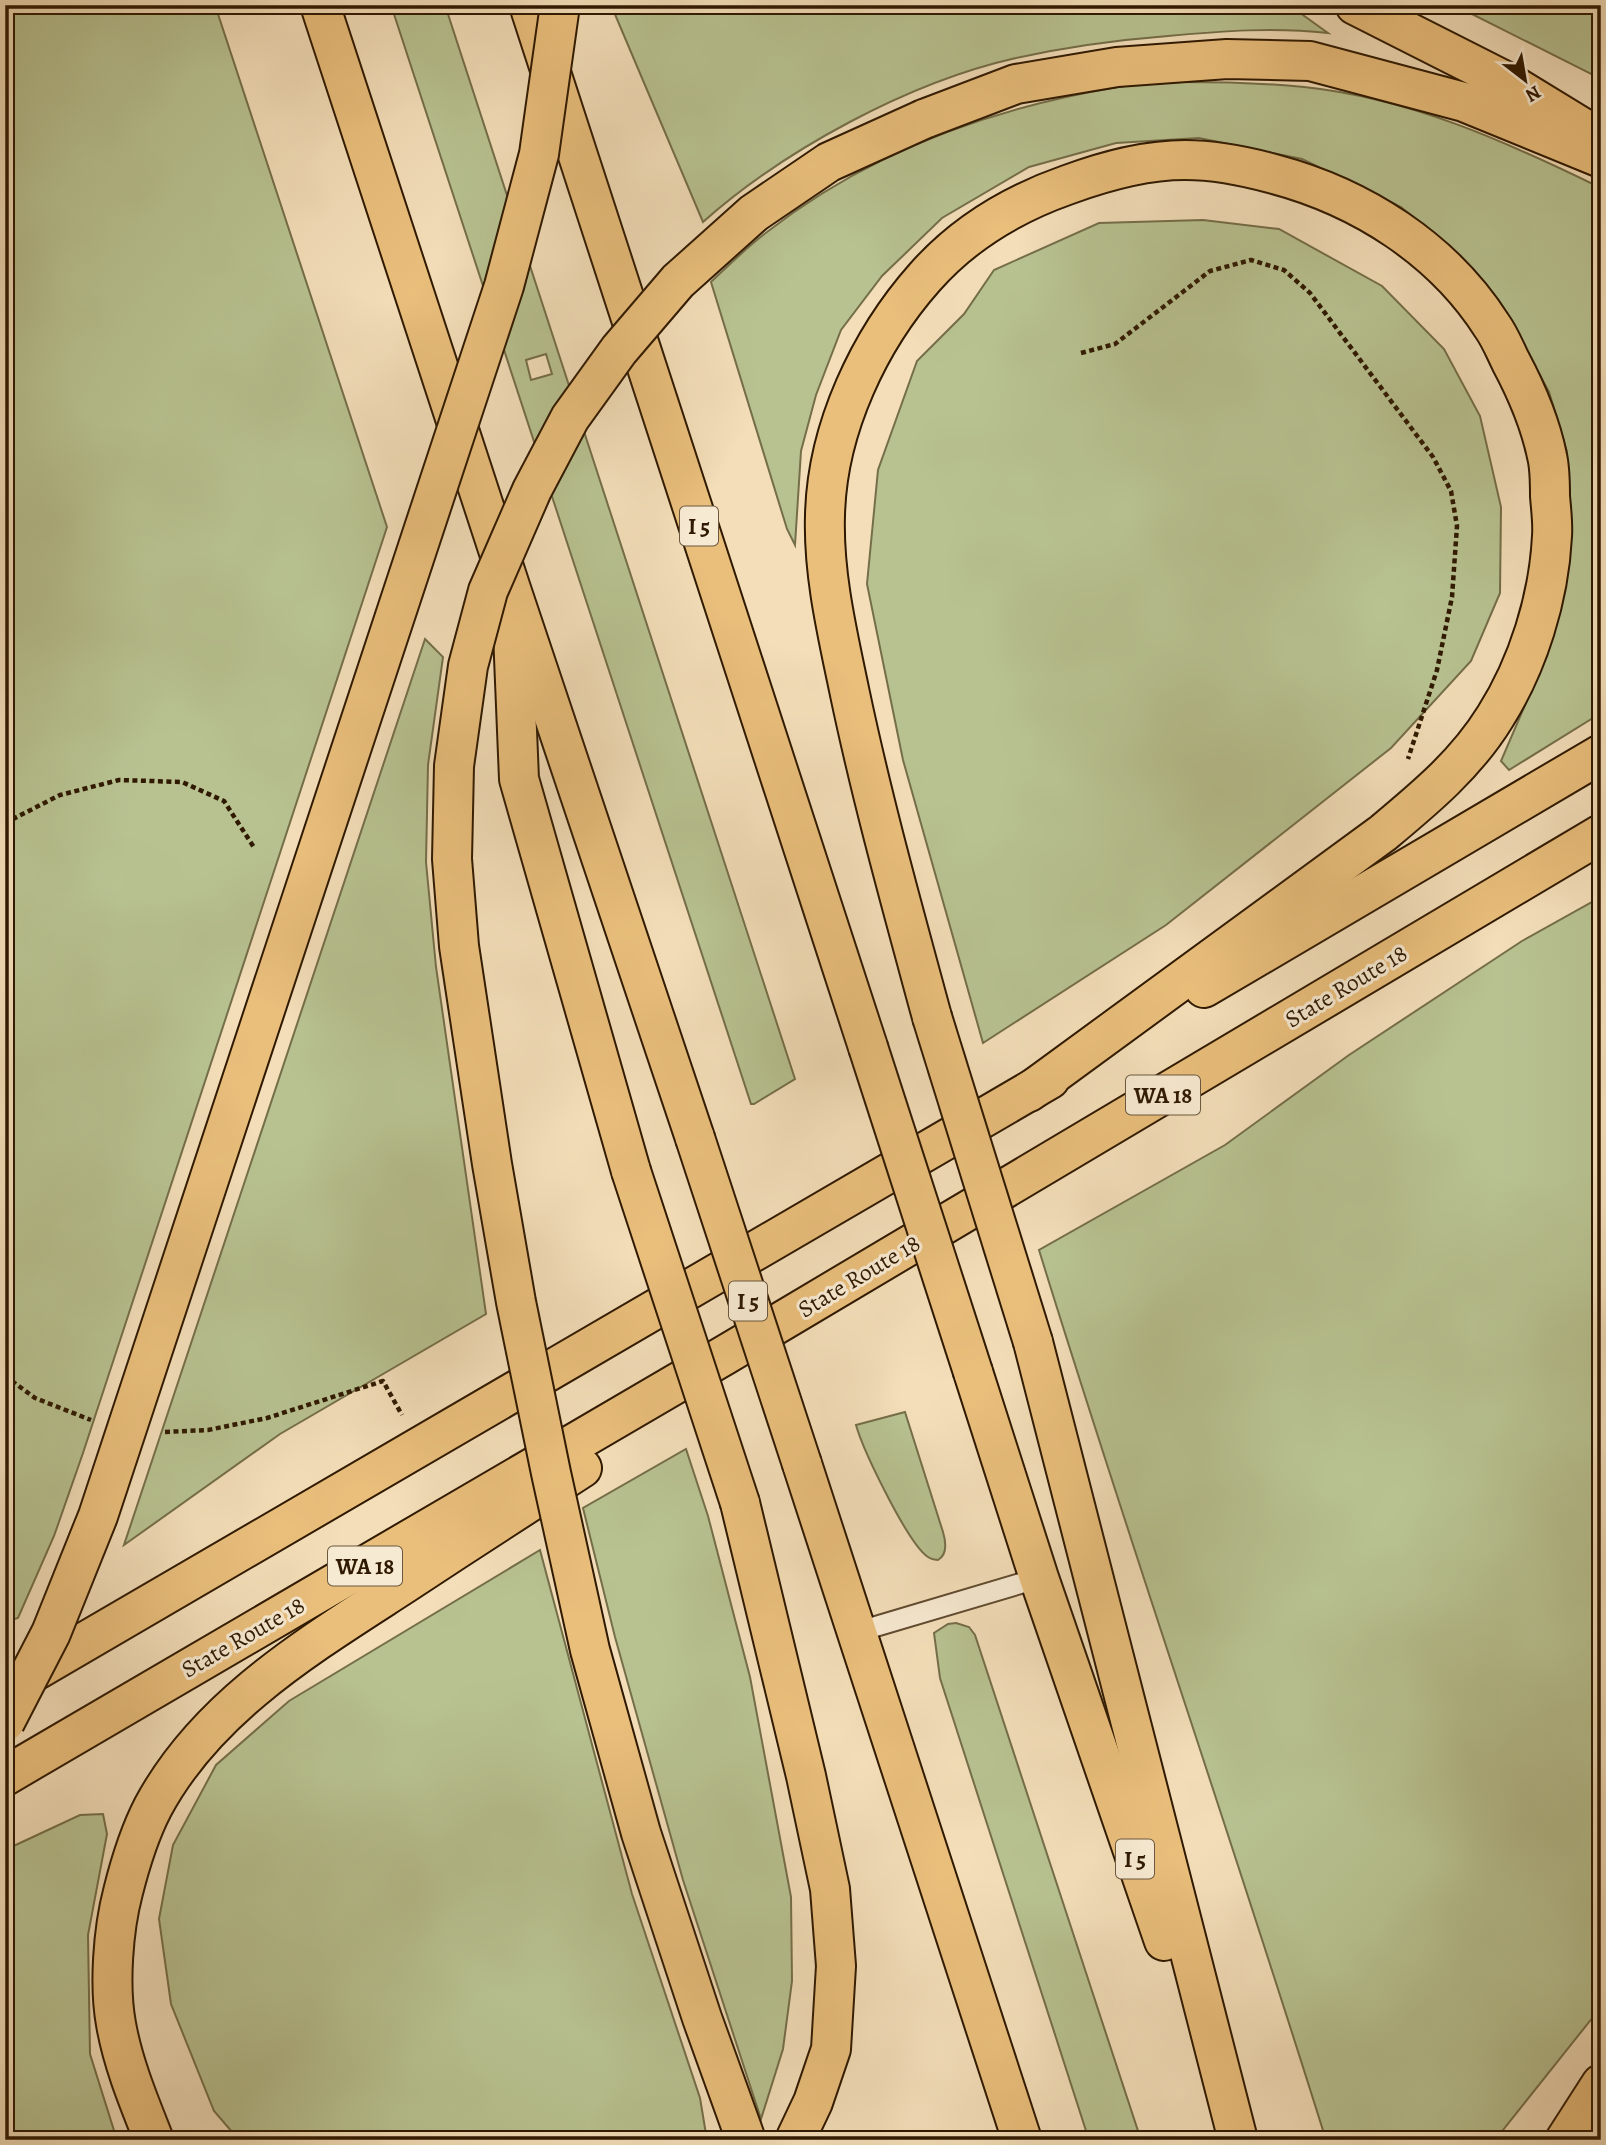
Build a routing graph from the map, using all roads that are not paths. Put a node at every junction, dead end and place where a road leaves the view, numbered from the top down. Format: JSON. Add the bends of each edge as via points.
{"nodes":[{"id":1,"x":320,"y":5,"type":"edge"},
{"id":2,"x":529,"y":5,"type":"edge"},
{"id":3,"x":560,"y":5,"type":"edge"},
{"id":4,"x":1354,"y":5,"type":"edge"},
{"id":5,"x":1601,"y":139,"type":"edge"},
{"id":6,"x":1601,"y":158,"type":"edge"},
{"id":7,"x":511,"y":589,"type":"junction"},
{"id":8,"x":1601,"y":754,"type":"edge"},
{"id":9,"x":1601,"y":834,"type":"edge"},
{"id":10,"x":1029,"y":1092,"type":"junction"},
{"id":11,"x":725,"y":1355,"type":"junction"},
{"id":12,"x":1039,"y":1578,"type":"junction"},
{"id":13,"x":857,"y":1632,"type":"junction"},
{"id":14,"x":5,"y":1688,"type":"edge"},
{"id":15,"x":5,"y":1722,"type":"edge"},
{"id":16,"x":5,"y":1776,"type":"edge"},
{"id":17,"x":1601,"y":2084,"type":"edge"},
{"id":18,"x":154,"y":2140,"type":"edge"},
{"id":19,"x":746,"y":2140,"type":"edge"},
{"id":20,"x":795,"y":2140,"type":"edge"},
{"id":21,"x":1022,"y":2140,"type":"edge"},
{"id":22,"x":1232,"y":2140,"type":"edge"},
{"id":23,"x":1238,"y":2140,"type":"edge"},
{"id":24,"x":1565,"y":2140,"type":"edge"}],
"edges":[{"from":1,"to":7,"type":"highway","number":"I 5"},
{"from":2,"to":12,"type":"highway","number":"I 5","bridge":true},
{"from":3,"to":15,"type":"highway","bridge":true,"via":[[539,154],[500,299],[98,1516],[51,1633]]},
{"from":4,"to":5,"type":"highway","via":[[1511,84]]},
{"from":6,"to":19,"type":"highway","bridge":true,"via":[[1464,102],[1310,61],[1227,59],[1117,67],[1016,84],[924,119],[829,162],[754,213],[678,281],[619,350],[570,418],[488,591],[468,666],[454,766],[452,859],[459,946],[492,1164],[516,1302],[590,1650],[641,1833]]},
{"from":7,"to":13,"type":"highway","number":"I 5","bridge":true},
{"from":7,"to":20,"type":"highway","bridge":true,"via":[[519,779],[631,1171],[740,1503],[830,1889],[836,1966],[831,2049]]},
{"from":8,"to":10,"type":"highway","number":"WA 18"},
{"from":9,"to":11,"type":"highway","name":"State Route 18","number":"WA 18"},
{"from":10,"to":14,"type":"highway","number":"WA 18"},
{"from":10,"to":23,"type":"highway","bridge":true,"via":[[1428,796],[1465,759],[1496,716],[1524,661],[1545,594],[1552,535],[1548,459],[1529,396],[1492,326],[1459,282],[1414,241],[1369,212],[1305,182],[1242,165],[1187,160],[1139,163],[1090,176],[1036,196],[992,220],[947,253],[880,337],[845,413],[828,478],[825,517],[829,582],[866,767],[932,1017],[1034,1342]]},
{"from":11,"to":16,"type":"highway","name":"State Route 18","number":"WA 18"},
{"from":11,"to":18,"type":"highway","via":[[595,1459],[264,1678],[178,1767],[152,1808],[116,1918],[115,2022],[131,2083]]},
{"from":12,"to":13,"type":"lane"},
{"from":12,"to":22,"type":"highway","number":"I 5"},
{"from":13,"to":21,"type":"highway","number":"I 5"},
{"from":17,"to":24,"type":"highway"}]}
